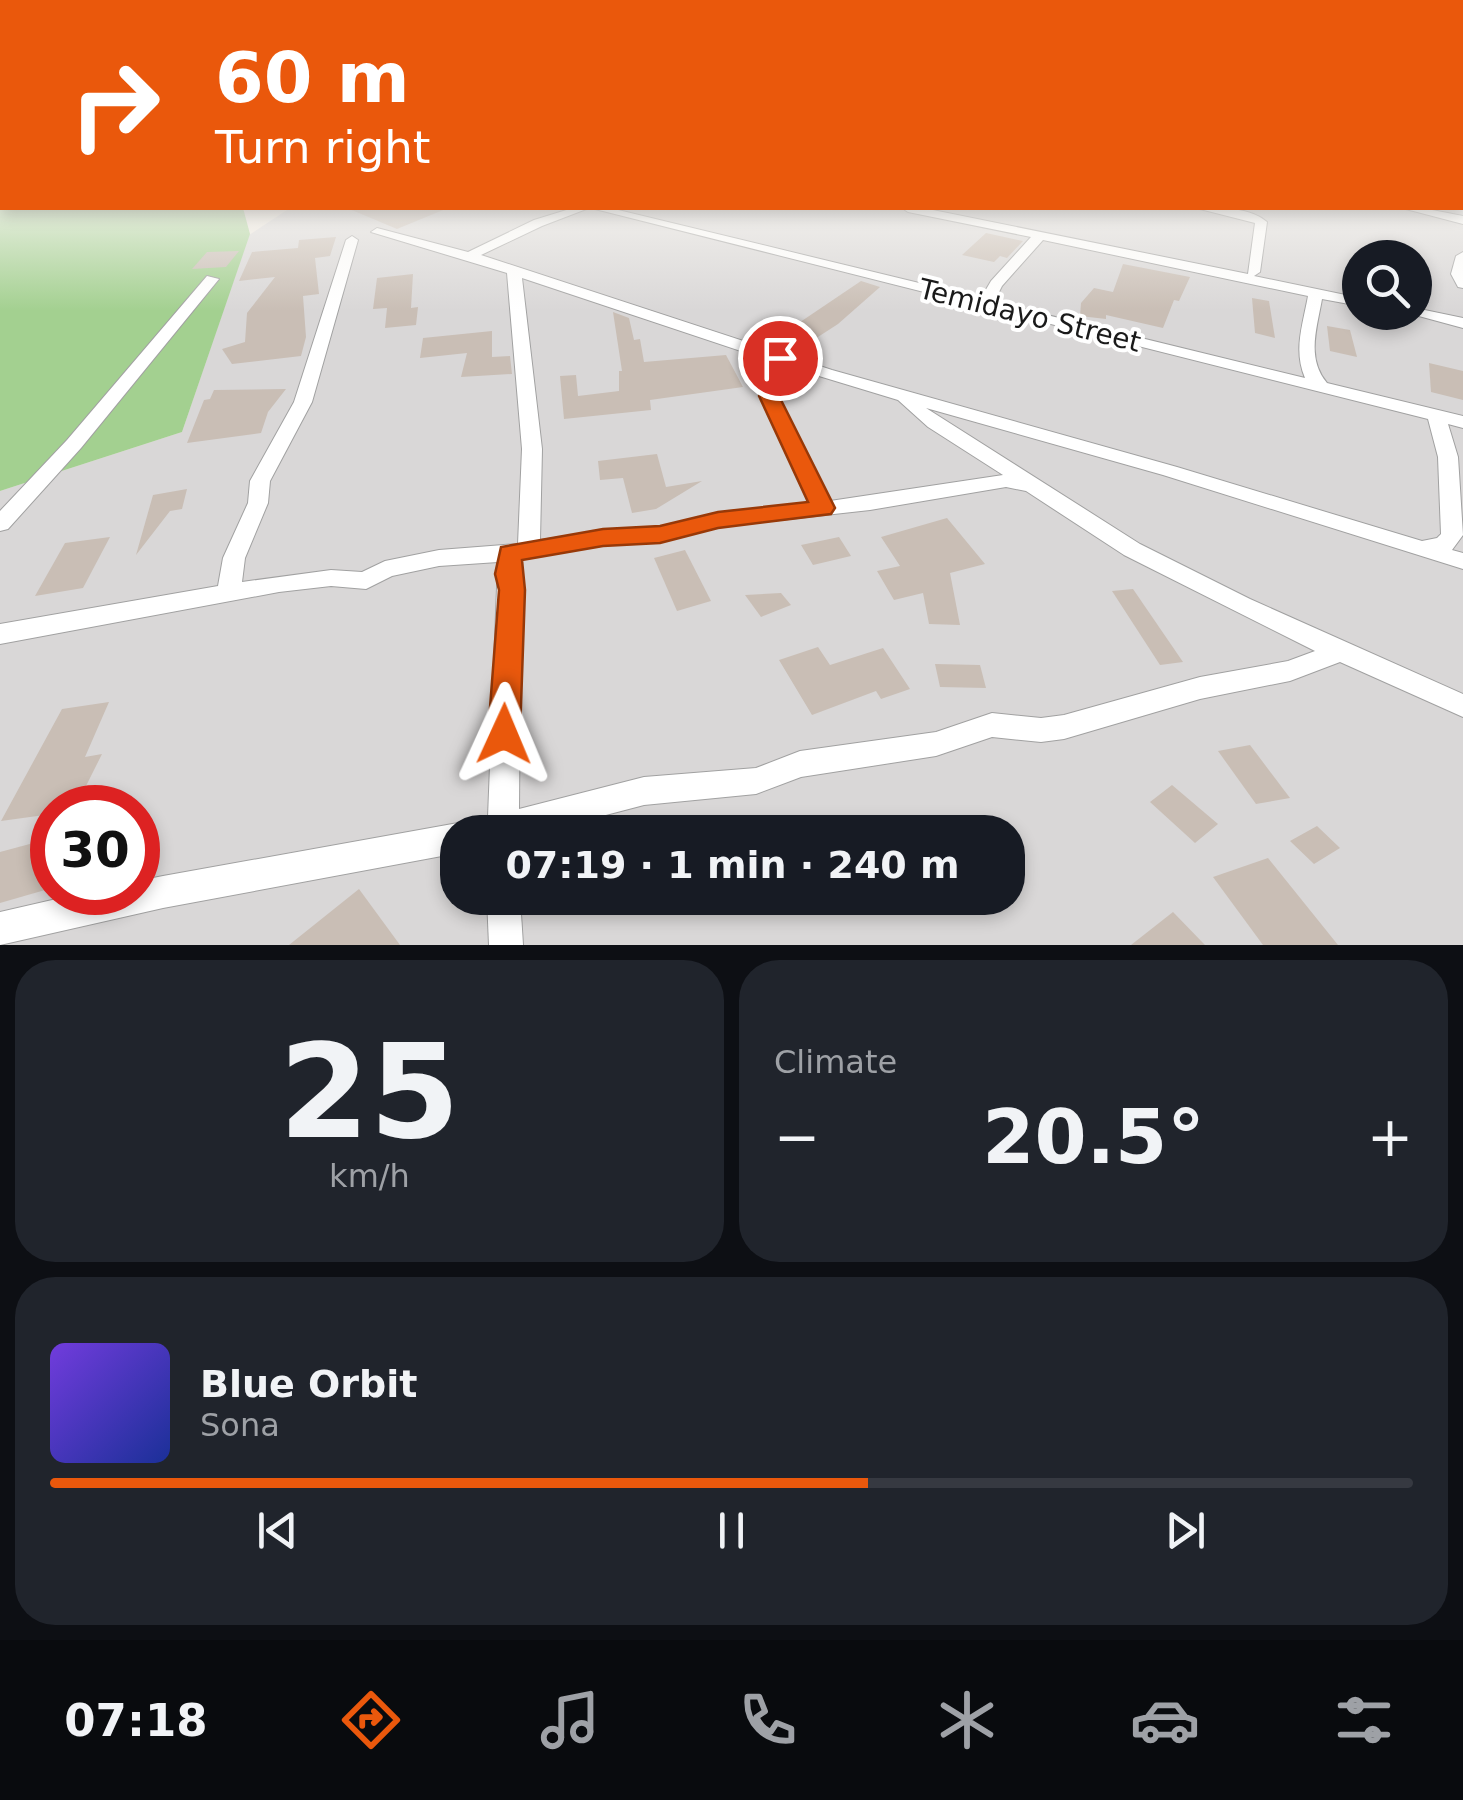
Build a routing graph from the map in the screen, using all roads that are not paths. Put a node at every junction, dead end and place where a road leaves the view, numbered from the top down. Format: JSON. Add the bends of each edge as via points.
{"nodes":[{"id":1,"x":541,"y":223,"type":"edge"},
{"id":2,"x":674,"y":223,"type":"edge"},
{"id":3,"x":983,"y":223,"type":"edge"},
{"id":4,"x":999,"y":223,"type":"edge"},
{"id":5,"x":1262,"y":223,"type":"edge"},
{"id":6,"x":1002,"y":227,"type":"junction"},
{"id":7,"x":377,"y":232,"type":"dead end"},
{"id":8,"x":1040,"y":236,"type":"junction"},
{"id":9,"x":352,"y":240,"type":"dead end"},
{"id":10,"x":473,"y":254,"type":"junction"},
{"id":11,"x":1463,"y":256,"type":"edge"},
{"id":12,"x":514,"y":271,"type":"junction"},
{"id":13,"x":1252,"y":272,"type":"junction"},
{"id":14,"x":1232,"y":276,"type":"junction"},
{"id":15,"x":212,"y":279,"type":"dead end"},
{"id":16,"x":1463,"y":284,"type":"edge"},
{"id":17,"x":1282,"y":286,"type":"junction"},
{"id":18,"x":1316,"y":293,"type":"junction"},
{"id":19,"x":1342,"y":298,"type":"edge"},
{"id":20,"x":986,"y":303,"type":"junction"},
{"id":21,"x":1432,"y":316,"type":"edge"},
{"id":22,"x":1463,"y":323,"type":"edge"},
{"id":23,"x":780,"y":358,"type":"junction"},
{"id":24,"x":1322,"y":388,"type":"junction"},
{"id":25,"x":905,"y":397,"type":"junction"},
{"id":26,"x":1436,"y":416,"type":"junction"},
{"id":27,"x":1463,"y":422,"type":"edge"},
{"id":28,"x":1032,"y":486,"type":"junction"},
{"id":29,"x":823,"y":508,"type":"junction"},
{"id":30,"x":0,"y":524,"type":"edge"},
{"id":31,"x":1427,"y":547,"type":"junction"},
{"id":32,"x":520,"y":551,"type":"junction"},
{"id":33,"x":1463,"y":561,"type":"edge"},
{"id":34,"x":228,"y":594,"type":"junction"},
{"id":35,"x":0,"y":634,"type":"edge"},
{"id":36,"x":1342,"y":651,"type":"junction"},
{"id":37,"x":1463,"y":706,"type":"edge"},
{"id":38,"x":499,"y":815,"type":"edge"},
{"id":39,"x":559,"y":815,"type":"edge"},
{"id":40,"x":440,"y":841,"type":"edge"},
{"id":41,"x":505,"y":915,"type":"edge"},
{"id":42,"x":0,"y":929,"type":"edge"},
{"id":43,"x":506,"y":945,"type":"edge"}],
"edges":[{"from":1,"to":10,"type":"street"},
{"from":2,"to":20,"type":"street","name":"Temidayo Street"},
{"from":3,"to":6,"type":"street"},
{"from":4,"to":6,"type":"street"},
{"from":5,"to":13,"type":"street"},
{"from":6,"to":8,"type":"street"},
{"from":7,"to":10,"type":"street"},
{"from":8,"to":14,"type":"street"},
{"from":8,"to":20,"type":"street"},
{"from":9,"to":34,"type":"street","via":[[303,402],[260,481]]},
{"from":10,"to":12,"type":"street"},
{"from":11,"to":16,"type":"street"},
{"from":12,"to":23,"type":"street"},
{"from":12,"to":32,"type":"street","via":[[532,449]]},
{"from":13,"to":14,"type":"street"},
{"from":13,"to":17,"type":"street"},
{"from":14,"to":17,"type":"street"},
{"from":15,"to":30,"type":"street"},
{"from":17,"to":18,"type":"street"},
{"from":18,"to":19,"type":"street"},
{"from":18,"to":24,"type":"street","via":[[1306,336],[1308,369]]},
{"from":20,"to":24,"type":"street","name":"Temidayo Street"},
{"from":21,"to":22,"type":"street"},
{"from":23,"to":25,"type":"street"},
{"from":23,"to":29,"type":"street","via":[[769,396]]},
{"from":24,"to":26,"type":"street","name":"Temidayo Street"},
{"from":25,"to":28,"type":"street","via":[[930,422]]},
{"from":25,"to":31,"type":"street"},
{"from":26,"to":27,"type":"street","name":"Temidayo Street"},
{"from":26,"to":31,"type":"street","via":[[1448,457],[1452,536]]},
{"from":28,"to":29,"type":"street","via":[[990,482]]},
{"from":28,"to":36,"type":"street","via":[[1087,526]]},
{"from":29,"to":32,"type":"street"},
{"from":31,"to":33,"type":"street"},
{"from":32,"to":34,"type":"street","via":[[439,558],[385,569],[366,581],[331,578]]},
{"from":32,"to":38,"type":"street"},
{"from":34,"to":35,"type":"street"},
{"from":36,"to":37,"type":"street"},
{"from":36,"to":39,"type":"street","via":[[1290,671],[1200,688],[1064,727],[992,725],[936,744],[800,764],[756,781],[644,791]]},
{"from":40,"to":42,"type":"street"},
{"from":41,"to":43,"type":"street"}]}
